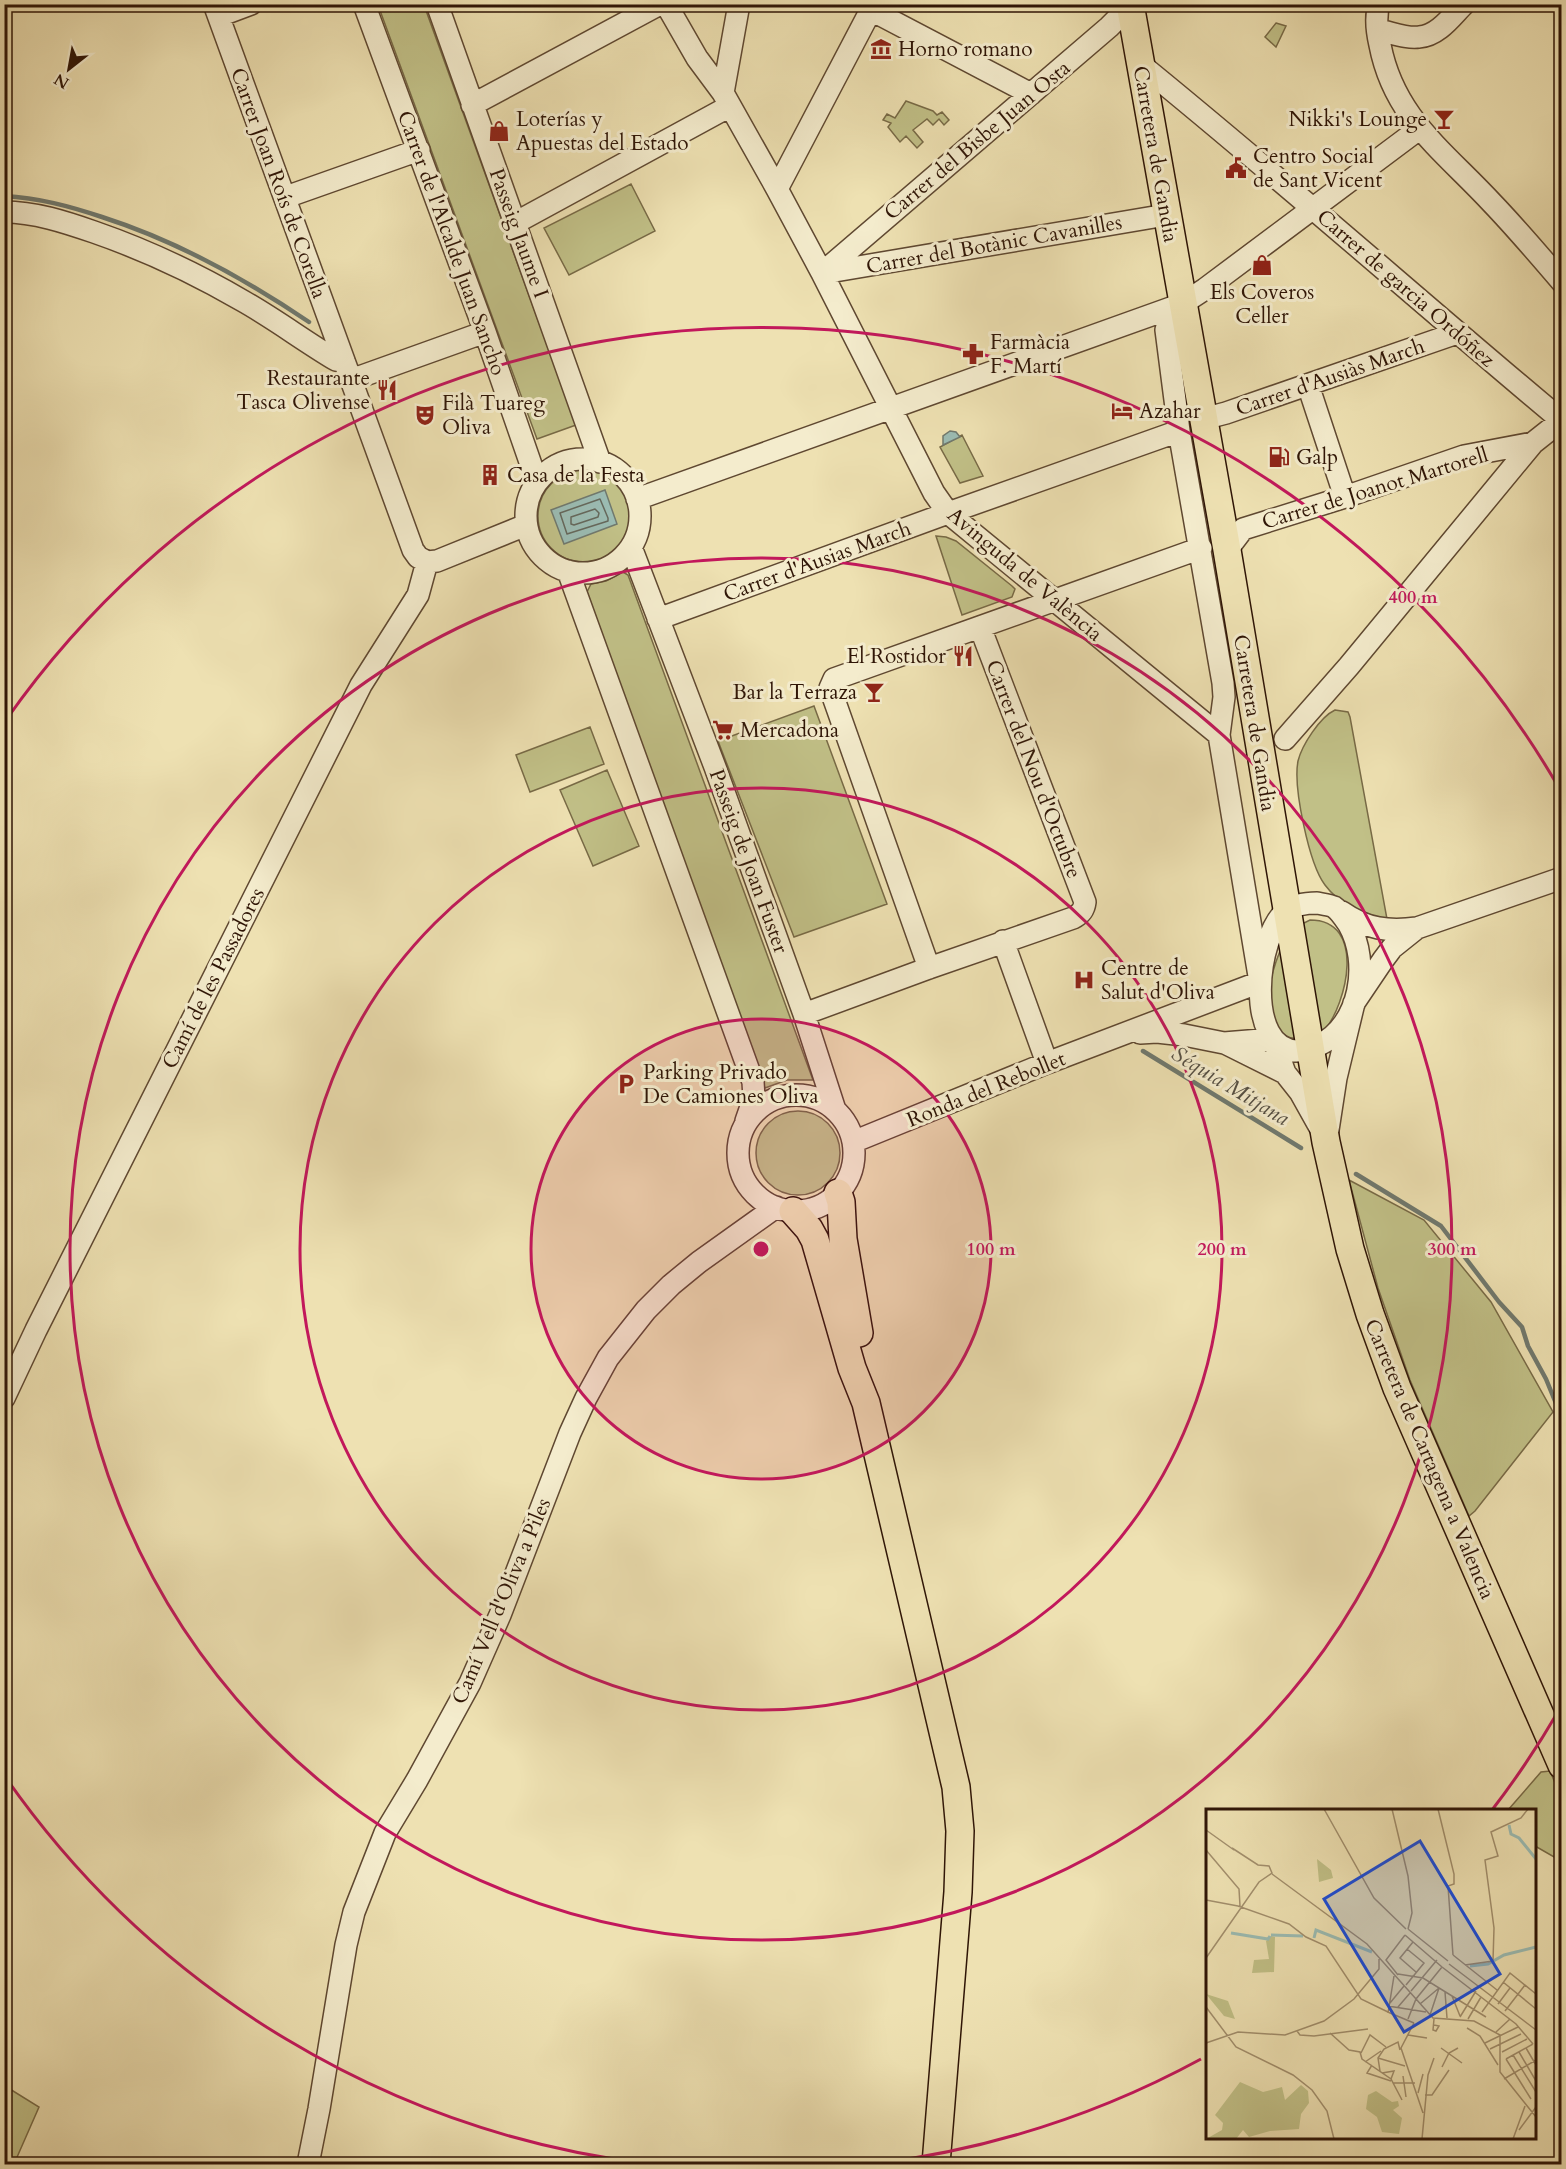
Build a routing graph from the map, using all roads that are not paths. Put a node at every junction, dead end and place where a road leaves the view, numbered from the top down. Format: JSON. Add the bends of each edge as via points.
{"nodes":[{"id":1,"x":251,"y":4,"type":"edge"},
{"id":2,"x":364,"y":4,"type":"edge"},
{"id":3,"x":437,"y":4,"type":"edge"},
{"id":4,"x":660,"y":4,"type":"edge"},
{"id":5,"x":666,"y":4,"type":"edge"},
{"id":6,"x":739,"y":4,"type":"edge"},
{"id":7,"x":1129,"y":4,"type":"edge"},
{"id":8,"x":1379,"y":4,"type":"edge"},
{"id":9,"x":1464,"y":4,"type":"edge"},
{"id":10,"x":873,"y":7,"type":"edge"},
{"id":11,"x":216,"y":10,"type":"edge"},
{"id":12,"x":1378,"y":30,"type":"junction"},
{"id":13,"x":1140,"y":64,"type":"junction"},
{"id":14,"x":1031,"y":94,"type":"junction"},
{"id":15,"x":726,"y":100,"type":"junction"},
{"id":16,"x":472,"y":105,"type":"junction"},
{"id":17,"x":1419,"y":129,"type":"junction"},
{"id":18,"x":419,"y":150,"type":"junction"},
{"id":19,"x":777,"y":189,"type":"junction"},
{"id":20,"x":286,"y":197,"type":"junction"},
{"id":21,"x":1312,"y":208,"type":"junction"},
{"id":22,"x":4,"y":212,"type":"edge"},
{"id":23,"x":1166,"y":215,"type":"junction"},
{"id":24,"x":515,"y":223,"type":"junction"},
{"id":25,"x":866,"y":235,"type":"junction"},
{"id":26,"x":878,"y":263,"type":"junction"},
{"id":27,"x":822,"y":273,"type":"junction"},
{"id":28,"x":1562,"y":282,"type":"edge"},
{"id":29,"x":1172,"y":310,"type":"junction"},
{"id":30,"x":485,"y":332,"type":"junction"},
{"id":31,"x":1457,"y":333,"type":"junction"},
{"id":32,"x":347,"y":370,"type":"junction"},
{"id":33,"x":1308,"y":385,"type":"junction"},
{"id":34,"x":891,"y":408,"type":"junction"},
{"id":35,"x":1203,"y":419,"type":"junction"},
{"id":36,"x":1561,"y":420,"type":"edge"},
{"id":37,"x":1179,"y":431,"type":"junction"},
{"id":38,"x":1533,"y":443,"type":"junction"},
{"id":39,"x":600,"y":462,"type":"junction"},
{"id":40,"x":537,"y":482,"type":"junction"},
{"id":41,"x":1345,"y":497,"type":"junction"},
{"id":42,"x":637,"y":499,"type":"junction"},
{"id":43,"x":948,"y":513,"type":"junction"},
{"id":44,"x":526,"y":525,"type":"junction"},
{"id":45,"x":631,"y":547,"type":"junction"},
{"id":46,"x":1214,"y":549,"type":"junction"},
{"id":47,"x":427,"y":562,"type":"junction"},
{"id":48,"x":568,"y":571,"type":"junction"},
{"id":49,"x":1055,"y":601,"type":"junction"},
{"id":50,"x":658,"y":619,"type":"junction"},
{"id":51,"x":980,"y":627,"type":"junction"},
{"id":52,"x":1219,"y":735,"type":"junction"},
{"id":53,"x":1285,"y":739,"type":"dead end"},
{"id":54,"x":1562,"y":878,"type":"edge"},
{"id":55,"x":1334,"y":907,"type":"junction"},
{"id":56,"x":1287,"y":911,"type":"junction"},
{"id":57,"x":1417,"y":928,"type":"junction"},
{"id":58,"x":1003,"y":941,"type":"junction"},
{"id":59,"x":929,"y":968,"type":"junction"},
{"id":60,"x":1260,"y":982,"type":"junction"},
{"id":61,"x":1354,"y":1003,"type":"junction"},
{"id":62,"x":804,"y":1014,"type":"junction"},
{"id":63,"x":1119,"y":1037,"type":"junction"},
{"id":64,"x":1273,"y":1039,"type":"junction"},
{"id":65,"x":1224,"y":1043,"type":"junction"},
{"id":66,"x":1311,"y":1049,"type":"junction"},
{"id":67,"x":1047,"y":1063,"type":"junction"},
{"id":68,"x":1285,"y":1072,"type":"junction"},
{"id":69,"x":835,"y":1110,"type":"junction"},
{"id":70,"x":746,"y":1121,"type":"junction"},
{"id":71,"x":853,"y":1142,"type":"junction"},
{"id":72,"x":1326,"y":1142,"type":"junction"},
{"id":73,"x":838,"y":1193,"type":"junction"},
{"id":74,"x":784,"y":1209,"type":"junction"},
{"id":75,"x":4,"y":1398,"type":"edge"},
{"id":76,"x":866,"y":1403,"type":"junction"},
{"id":77,"x":1562,"y":1765,"type":"edge"},
{"id":78,"x":308,"y":2164,"type":"edge"},
{"id":79,"x":936,"y":2164,"type":"edge"}],
"edges":[{"from":1,"to":11,"type":"street"},
{"from":2,"to":18,"type":"street","name":"Carrer de l'Alcalde Juan Sancho"},
{"from":3,"to":16,"type":"street","name":"Passeig Jaume I"},
{"from":4,"to":16,"type":"street"},
{"from":5,"to":15,"type":"street","name":"Avinguda de València"},
{"from":6,"to":15,"type":"street"},
{"from":7,"to":13,"type":"main road","name":"Carretera de Gandia"},
{"from":7,"to":14,"type":"street","name":"Carrer del Bisbe Juan Osta","via":[[1109,27]]},
{"from":8,"to":12,"type":"street"},
{"from":9,"to":12,"type":"street","via":[[1439,29],[1424,36]]},
{"from":10,"to":14,"type":"street"},
{"from":10,"to":19,"type":"street"},
{"from":11,"to":20,"type":"street","name":"Carrer Joan Roís de Corella"},
{"from":12,"to":17,"type":"street","via":[[1390,82]]},
{"from":13,"to":21,"type":"street","name":"Carrer de garcia Ordóñez"},
{"from":13,"to":23,"type":"main road","name":"Carretera de Gandia"},
{"from":14,"to":25,"type":"street","name":"Carrer del Bisbe Juan Osta"},
{"from":15,"to":19,"type":"street","name":"Avinguda de València"},
{"from":15,"to":24,"type":"street"},
{"from":16,"to":24,"type":"street","name":"Passeig Jaume I"},
{"from":17,"to":21,"type":"street"},
{"from":17,"to":28,"type":"street"},
{"from":18,"to":20,"type":"street"},
{"from":18,"to":30,"type":"street","name":"Carrer de l'Alcalde Juan Sancho"},
{"from":19,"to":27,"type":"street","name":"Avinguda de València"},
{"from":20,"to":32,"type":"street","name":"Carrer Joan Roís de Corella"},
{"from":21,"to":29,"type":"street"},
{"from":21,"to":31,"type":"street","name":"Carrer de garcia Ordóñez"},
{"from":22,"to":32,"type":"street","via":[[48,218],[170,261],[244,301]]},
{"from":23,"to":26,"type":"street","name":"Carrer del Botànic Cavanilles"},
{"from":23,"to":29,"type":"main road","name":"Carretera de Gandia"},
{"from":24,"to":39,"type":"street","name":"Passeig Jaume I"},
{"from":25,"to":26,"type":"street","via":[[866,252]]},
{"from":25,"to":27,"type":"street","name":"Carrer del Bisbe Juan Osta"},
{"from":26,"to":27,"type":"street","name":"Carrer del Botànic Cavanilles"},
{"from":27,"to":34,"type":"street","name":"Avinguda de València"},
{"from":29,"to":34,"type":"street"},
{"from":29,"to":35,"type":"main road","name":"Carretera de Gandia"},
{"from":29,"to":37,"type":"street","name":"Carretera de Gandia","via":[[1166,330]]},
{"from":30,"to":32,"type":"street"},
{"from":30,"to":40,"type":"street","name":"Carrer de l'Alcalde Juan Sancho"},
{"from":31,"to":33,"type":"street","name":"Carrer d'Ausiàs March"},
{"from":31,"to":36,"type":"street","name":"Carrer de garcia Ordóñez"},
{"from":32,"to":47,"type":"street","name":"Carrer Joan Roís de Corella","via":[[413,550]]},
{"from":33,"to":35,"type":"street","name":"Carrer d'Ausiàs March"},
{"from":33,"to":41,"type":"street"},
{"from":34,"to":42,"type":"street"},
{"from":34,"to":43,"type":"street","name":"Avinguda de València"},
{"from":35,"to":46,"type":"main road","name":"Carretera de Gandia"},
{"from":36,"to":38,"type":"street"},
{"from":37,"to":43,"type":"street","name":"Carrer d'Ausias March"},
{"from":37,"to":46,"type":"street","name":"Carretera de Gandia"},
{"from":38,"to":41,"type":"street","name":"Carrer de Joanot Martorell","via":[[1464,456]]},
{"from":38,"to":53,"type":"street"},
{"from":39,"to":40,"type":"street","via":[[581,459],[562,463],[545,472]]},
{"from":39,"to":42,"type":"street","via":[[627,480]]},
{"from":40,"to":44,"type":"street","via":[[526,507]]},
{"from":41,"to":46,"type":"street","name":"Carrer de Joanot Martorell","via":[[1243,530]]},
{"from":42,"to":45,"type":"street","via":[[639,528]]},
{"from":43,"to":49,"type":"street","name":"Avinguda de València"},
{"from":43,"to":50,"type":"street","name":"Carrer d'Ausias March"},
{"from":44,"to":47,"type":"street"},
{"from":44,"to":48,"type":"street","via":[[540,554]]},
{"from":45,"to":48,"type":"street","via":[[617,562],[598,571]]},
{"from":45,"to":50,"type":"street","name":"Passeig de Joan Fuster"},
{"from":46,"to":49,"type":"street","name":"Carrer de Joanot Martorell"},
{"from":46,"to":52,"type":"street","name":"Carretera de Gandia","via":[[1223,683]]},
{"from":46,"to":56,"type":"main road","name":"Carretera de Gandia"},
{"from":47,"to":75,"type":"street","name":"Camí de les Passadores","via":[[418,595],[356,694]]},
{"from":48,"to":70,"type":"street","via":[[753,1082],[754,1098]]},
{"from":49,"to":51,"type":"street","name":"Carrer de Joanot Martorell"},
{"from":49,"to":52,"type":"street","name":"Avinguda de València"},
{"from":50,"to":62,"type":"street","name":"Passeig de Joan Fuster"},
{"from":51,"to":58,"type":"street","name":"Carrer del Nou d'Octubre","via":[[1084,902],[1082,912],[1073,918]]},
{"from":51,"to":59,"type":"street","name":"Carrer de Joanot Martorell","via":[[834,679],[830,688]]},
{"from":52,"to":60,"type":"street"},
{"from":54,"to":57,"type":"street"},
{"from":55,"to":56,"type":"street","via":[[1308,903]]},
{"from":55,"to":57,"type":"street","via":[[1365,925],[1394,931]]},
{"from":55,"to":61,"type":"street","via":[[1351,929],[1360,957]]},
{"from":56,"to":60,"type":"street","via":[[1270,935]]},
{"from":56,"to":66,"type":"main road","name":"Carretera de Gandia"},
{"from":57,"to":61,"type":"street","via":[[1392,948]]},
{"from":58,"to":59,"type":"street"},
{"from":58,"to":67,"type":"street"},
{"from":59,"to":62,"type":"street"},
{"from":60,"to":63,"type":"street","name":"Ronda del Rebollet"},
{"from":60,"to":64,"type":"street","via":[[1262,1005]]},
{"from":61,"to":66,"type":"street","via":[[1335,1035]]},
{"from":61,"to":72,"type":"street"},
{"from":62,"to":69,"type":"street","name":"Passeig de Joan Fuster"},
{"from":63,"to":65,"type":"street","name":"Ronda del Rebollet","via":[[1157,1032]]},
{"from":63,"to":67,"type":"street","name":"Ronda del Rebollet"},
{"from":64,"to":65,"type":"street","name":"Ronda del Rebollet"},
{"from":64,"to":66,"type":"street","via":[[1291,1050]]},
{"from":64,"to":68,"type":"street"},
{"from":65,"to":68,"type":"street"},
{"from":66,"to":72,"type":"main road","name":"Carretera de Gandia"},
{"from":67,"to":71,"type":"street","name":"Ronda del Rebollet"},
{"from":68,"to":72,"type":"street"},
{"from":69,"to":70,"type":"street","via":[[821,1100],[788,1095],[757,1108]]},
{"from":69,"to":71,"type":"street","via":[[847,1125]]},
{"from":70,"to":74,"type":"street","via":[[739,1137],[740,1171],[760,1199]]},
{"from":71,"to":73,"type":"street","via":[[854,1161]]},
{"from":72,"to":77,"type":"main road","name":"Carretera de Cartagena a Valencia","via":[[1350,1249],[1382,1350]]},
{"from":73,"to":74,"type":"street","via":[[809,1209]]},
{"from":73,"to":76,"type":"main road","via":[[865,1366]]},
{"from":74,"to":76,"type":"main road","via":[[809,1229],[815,1240]]},
{"from":74,"to":78,"type":"street","name":"Camí Vell d'Oliva a Piles","via":[[671,1285],[608,1358],[586,1398],[470,1683],[385,1833],[354,1912]]},
{"from":76,"to":79,"type":"main road","via":[[958,1801],[958,1892]]}]}
